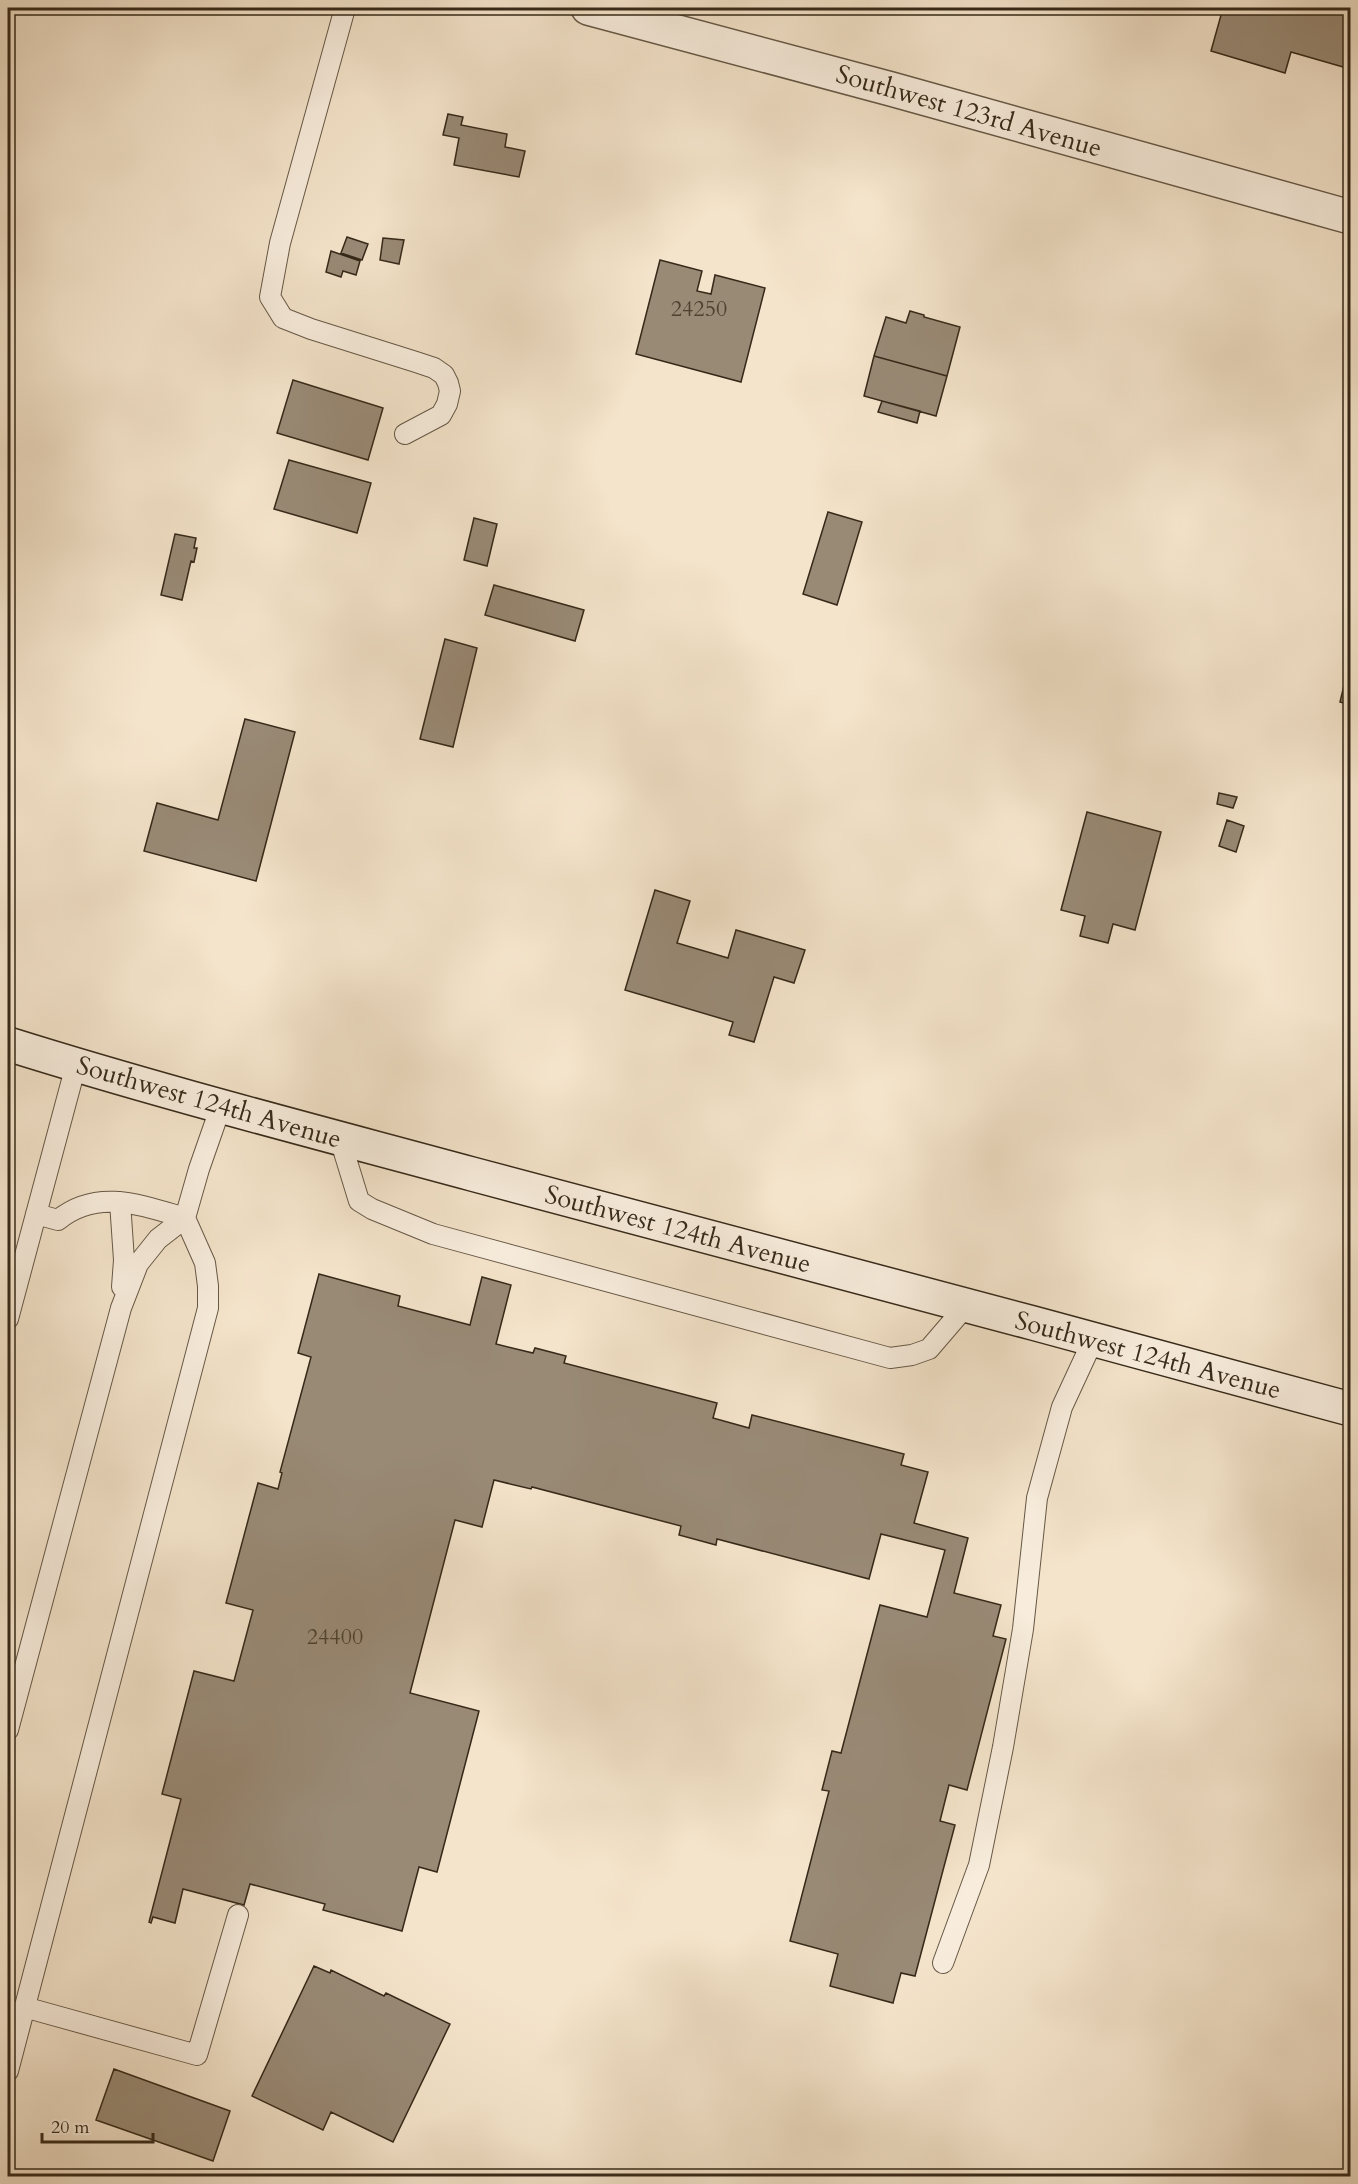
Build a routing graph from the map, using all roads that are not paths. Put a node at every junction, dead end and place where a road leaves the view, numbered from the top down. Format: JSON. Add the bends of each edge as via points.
{"nodes":[{"id":1,"x":345,"y":8,"type":"edge"},
{"id":2,"x":588,"y":8,"type":"edge"},
{"id":3,"x":1350,"y":217,"type":"edge"},
{"id":4,"x":405,"y":434,"type":"dead end"},
{"id":5,"x":8,"y":1044,"type":"edge"},
{"id":6,"x":76,"y":1065,"type":"junction"},
{"id":7,"x":221,"y":1106,"type":"junction"},
{"id":8,"x":340,"y":1139,"type":"junction"},
{"id":9,"x":120,"y":1202,"type":"junction"},
{"id":10,"x":36,"y":1214,"type":"junction"},
{"id":11,"x":185,"y":1218,"type":"junction"},
{"id":12,"x":965,"y":1306,"type":"junction"},
{"id":13,"x":121,"y":1308,"type":"junction"},
{"id":14,"x":8,"y":1319,"type":"edge"},
{"id":15,"x":1094,"y":1338,"type":"junction"},
{"id":16,"x":1350,"y":1409,"type":"edge"},
{"id":17,"x":8,"y":1730,"type":"edge"},
{"id":18,"x":238,"y":1915,"type":"dead end"},
{"id":19,"x":943,"y":1963,"type":"dead end"},
{"id":20,"x":24,"y":2007,"type":"junction"},
{"id":21,"x":8,"y":2071,"type":"edge"}],
"edges":[{"from":1,"to":4,"type":"lane","via":[[280,243],[270,297],[283,318],[434,368],[444,375],[450,392],[441,415]]},
{"from":2,"to":3,"type":"street","name":"Southwest 123rd Avenue"},
{"from":5,"to":6,"type":"street","name":"Southwest 124th Avenue"},
{"from":6,"to":7,"type":"street","name":"Southwest 124th Avenue"},
{"from":6,"to":10,"type":"lane"},
{"from":7,"to":8,"type":"street","name":"Southwest 124th Avenue"},
{"from":7,"to":11,"type":"lane"},
{"from":8,"to":12,"type":"street","name":"Southwest 124th Avenue"},
{"from":8,"to":12,"type":"lane","via":[[359,1201],[433,1234],[878,1355],[890,1358],[929,1349]]},
{"from":9,"to":10,"type":"lane","via":[[86,1203],[58,1220]]},
{"from":9,"to":11,"type":"lane"},
{"from":9,"to":13,"type":"lane","via":[[124,1260]]},
{"from":10,"to":14,"type":"lane"},
{"from":11,"to":13,"type":"lane","via":[[158,1239],[138,1264]]},
{"from":11,"to":20,"type":"lane","via":[[205,1263],[208,1308]]},
{"from":12,"to":15,"type":"street","name":"Southwest 124th Avenue"},
{"from":13,"to":17,"type":"lane"},
{"from":15,"to":16,"type":"street","name":"Southwest 124th Avenue"},
{"from":15,"to":19,"type":"lane","via":[[1062,1407],[1037,1498],[1023,1629],[1003,1747],[978,1865]]},
{"from":18,"to":20,"type":"lane","via":[[197,2055]]},
{"from":20,"to":21,"type":"lane"}]}
